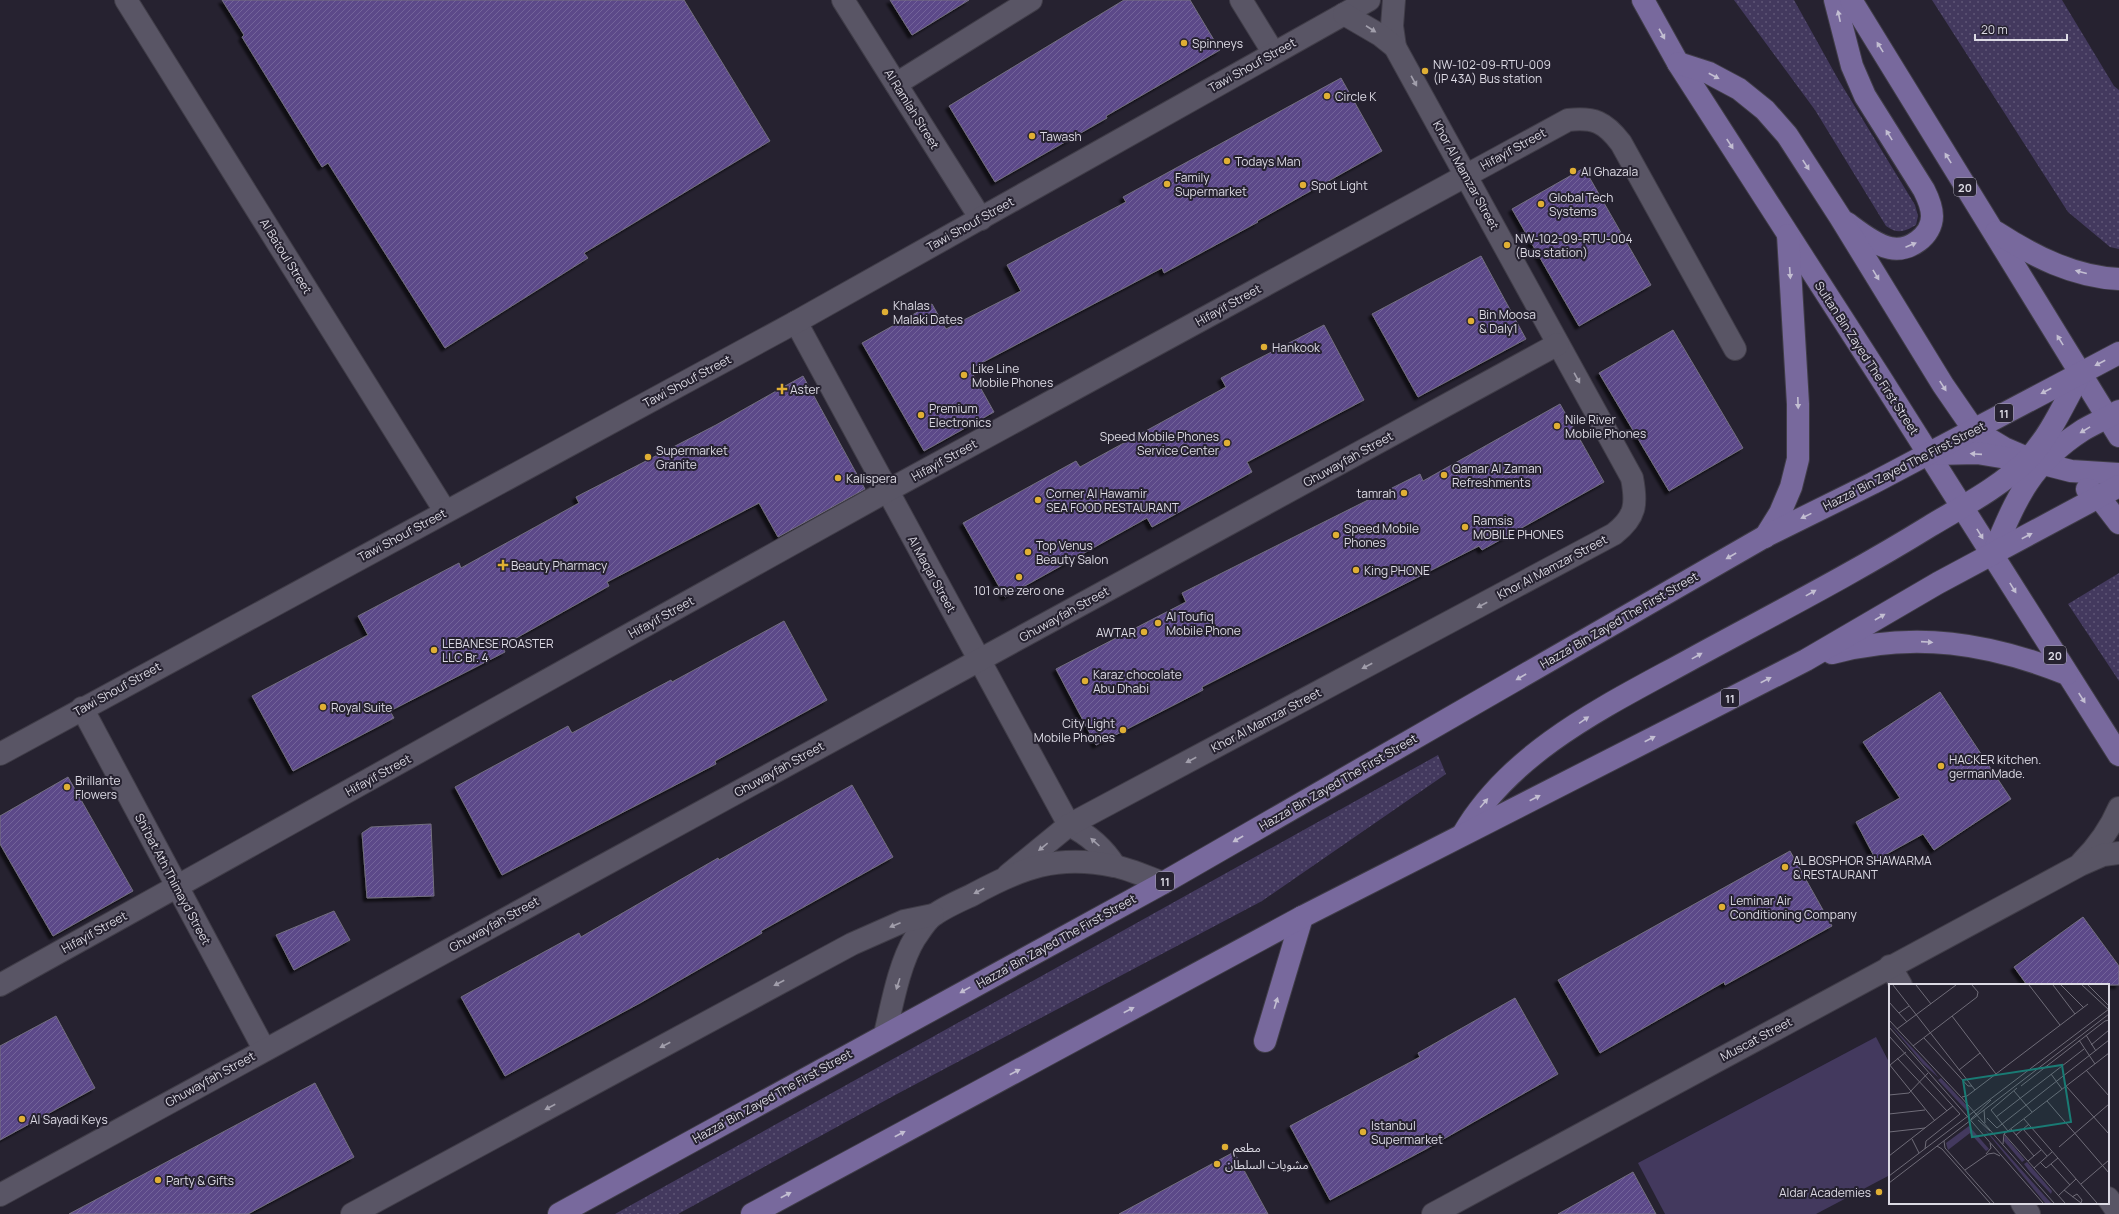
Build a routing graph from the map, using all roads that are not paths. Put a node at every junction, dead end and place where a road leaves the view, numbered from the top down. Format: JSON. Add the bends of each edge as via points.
{"nodes":[{"id":1,"x":126,"y":0,"type":"edge"},
{"id":2,"x":843,"y":0,"type":"edge"},
{"id":3,"x":1241,"y":0,"type":"edge"},
{"id":4,"x":1369,"y":0,"type":"edge"},
{"id":5,"x":1394,"y":0,"type":"edge"},
{"id":6,"x":1643,"y":0,"type":"edge"},
{"id":7,"x":1835,"y":0,"type":"edge"},
{"id":8,"x":1851,"y":0,"type":"edge"},
{"id":9,"x":1028,"y":1,"type":"edge"},
{"id":10,"x":1344,"y":14,"type":"junction"},
{"id":11,"x":1395,"y":47,"type":"junction"},
{"id":12,"x":1274,"y":52,"type":"junction"},
{"id":13,"x":1678,"y":62,"type":"junction"},
{"id":14,"x":896,"y":84,"type":"junction"},
{"id":15,"x":1467,"y":175,"type":"junction"},
{"id":16,"x":1840,"y":217,"type":"junction"},
{"id":17,"x":981,"y":218,"type":"junction"},
{"id":18,"x":1991,"y":229,"type":"junction"},
{"id":19,"x":1788,"y":234,"type":"junction"},
{"id":20,"x":2119,"y":279,"type":"edge"},
{"id":21,"x":796,"y":322,"type":"junction"},
{"id":22,"x":1558,"y":344,"type":"junction"},
{"id":23,"x":1735,"y":349,"type":"dead end"},
{"id":24,"x":2119,"y":353,"type":"edge"},
{"id":25,"x":2081,"y":373,"type":"junction"},
{"id":26,"x":2113,"y":414,"type":"edge"},
{"id":27,"x":1974,"y":430,"type":"junction"},
{"id":28,"x":2119,"y":436,"type":"edge"},
{"id":29,"x":1928,"y":454,"type":"junction"},
{"id":30,"x":2033,"y":463,"type":"junction"},
{"id":31,"x":2119,"y":474,"type":"edge"},
{"id":32,"x":2119,"y":486,"type":"edge"},
{"id":33,"x":887,"y":491,"type":"junction"},
{"id":34,"x":2099,"y":497,"type":"junction"},
{"id":35,"x":1962,"y":507,"type":"junction"},
{"id":36,"x":445,"y":511,"type":"junction"},
{"id":37,"x":2119,"y":524,"type":"edge"},
{"id":38,"x":1764,"y":537,"type":"junction"},
{"id":39,"x":1993,"y":554,"type":"junction"},
{"id":40,"x":979,"y":660,"type":"junction"},
{"id":41,"x":1806,"y":660,"type":"junction"},
{"id":42,"x":2067,"y":674,"type":"junction"},
{"id":43,"x":82,"y":708,"type":"junction"},
{"id":44,"x":0,"y":754,"type":"edge"},
{"id":45,"x":2119,"y":755,"type":"edge"},
{"id":46,"x":2119,"y":808,"type":"edge"},
{"id":47,"x":1069,"y":825,"type":"junction"},
{"id":48,"x":1463,"y":835,"type":"junction"},
{"id":49,"x":2119,"y":853,"type":"edge"},
{"id":50,"x":2080,"y":865,"type":"junction"},
{"id":51,"x":1115,"y":866,"type":"junction"},
{"id":52,"x":1008,"y":875,"type":"junction"},
{"id":53,"x":1163,"y":883,"type":"junction"},
{"id":54,"x":177,"y":886,"type":"junction"},
{"id":55,"x":933,"y":915,"type":"junction"},
{"id":56,"x":1302,"y":917,"type":"junction"},
{"id":57,"x":1890,"y":966,"type":"junction"},
{"id":58,"x":1899,"y":984,"type":"edge"},
{"id":59,"x":0,"y":985,"type":"edge"},
{"id":60,"x":885,"y":1034,"type":"junction"},
{"id":61,"x":1265,"y":1041,"type":"dead end"},
{"id":62,"x":264,"y":1049,"type":"junction"},
{"id":63,"x":0,"y":1195,"type":"edge"},
{"id":64,"x":2109,"y":1199,"type":"edge"},
{"id":65,"x":2023,"y":1204,"type":"edge"},
{"id":66,"x":352,"y":1214,"type":"edge"},
{"id":67,"x":559,"y":1214,"type":"edge"},
{"id":68,"x":752,"y":1214,"type":"edge"},
{"id":69,"x":1433,"y":1214,"type":"edge"},
{"id":70,"x":2029,"y":1214,"type":"edge"},
{"id":71,"x":2119,"y":1214,"type":"edge"}],
"edges":[{"from":1,"to":36,"type":"street","name":"Al Batoul Street"},
{"from":2,"to":14,"type":"street","name":"Al Ramlah Street"},
{"from":3,"to":12,"type":"street"},
{"from":4,"to":10,"type":"street","name":"Tawi Shouf Street"},
{"from":5,"to":11,"type":"street","name":"Khor Al Mamzar Street","via":[[1392,26]]},
{"from":6,"to":13,"type":"main road","name":"Sultan Bin Zayed The First Street","number":"20","one_way":true},
{"from":16,"to":7,"type":"main road","one_way":true,"via":[[1874,241],[1890,248],[1905,248],[1918,242],[1928,231],[1932,217],[1930,203],[1924,190],[1865,96],[1852,66]]},
{"from":18,"to":8,"type":"main road","number":"20","one_way":true},
{"from":9,"to":14,"type":"street"},
{"from":10,"to":11,"type":"street","name":"Khor Al Mamzar Street","one_way":true,"via":[[1380,34]]},
{"from":10,"to":12,"type":"street","name":"Tawi Shouf Street"},
{"from":11,"to":15,"type":"street","name":"Khor Al Mamzar Street","one_way":true},
{"from":12,"to":17,"type":"street","name":"Tawi Shouf Street"},
{"from":13,"to":16,"type":"main road","one_way":true,"via":[[1715,76],[1739,89],[1765,110],[1787,135]]},
{"from":13,"to":19,"type":"main road","name":"Sultan Bin Zayed The First Street","number":"20","one_way":true},
{"from":14,"to":17,"type":"street","name":"Al Ramlah Street"},
{"from":15,"to":22,"type":"street","name":"Khor Al Mamzar Street"},
{"from":15,"to":23,"type":"street","name":"Hifayif Street","via":[[1568,120],[1583,118],[1598,122],[1612,131]]},
{"from":15,"to":33,"type":"street","name":"Hifayif Street"},
{"from":16,"to":27,"type":"main road","one_way":true,"via":[[1943,385]]},
{"from":17,"to":21,"type":"street","name":"Tawi Shouf Street"},
{"from":20,"to":18,"type":"main road","one_way":true,"via":[[2080,272],[2050,262],[2026,251]]},
{"from":25,"to":18,"type":"main road","number":"20","one_way":true},
{"from":19,"to":29,"type":"main road","name":"Sultan Bin Zayed The First Street","number":"20"},
{"from":19,"to":38,"type":"main road","one_way":true,"via":[[1798,404],[1798,459],[1791,487],[1780,513]]},
{"from":21,"to":33,"type":"street","name":"Al Maqar Street"},
{"from":21,"to":36,"type":"street","name":"Tawi Shouf Street"},
{"from":22,"to":40,"type":"street","name":"Ghuwayfah Street"},
{"from":22,"to":47,"type":"street","name":"Khor Al Mamzar Street","one_way":true,"via":[[1632,478],[1635,495],[1634,513],[1625,525],[1614,534]]},
{"from":24,"to":25,"type":"main road","name":"Hazza' Bin Zayed The First Street","number":"11","one_way":true},
{"from":25,"to":26,"type":"main road","number":"20"},
{"from":25,"to":27,"type":"main road","name":"Hazza' Bin Zayed The First Street","number":"11","one_way":true},
{"from":25,"to":30,"type":"main road"},
{"from":26,"to":28,"type":"main road","number":"20"},
{"from":26,"to":30,"type":"main road","one_way":true,"via":[[2084,429]]},
{"from":27,"to":29,"type":"main road","name":"Hazza' Bin Zayed The First Street","number":"11"},
{"from":27,"to":30,"type":"main road"},
{"from":30,"to":29,"type":"main road","one_way":true,"via":[[2001,456]]},
{"from":29,"to":35,"type":"main road","name":"Sultan Bin Zayed The First Street","number":"20"},
{"from":29,"to":38,"type":"main road","name":"Hazza' Bin Zayed The First Street","number":"11","one_way":true},
{"from":30,"to":31,"type":"main road","via":[[2071,471]]},
{"from":30,"to":34,"type":"main road","via":[[2067,478]]},
{"from":30,"to":35,"type":"main road"},
{"from":30,"to":39,"type":"main road","via":[[2027,482],[2014,504]]},
{"from":32,"to":34,"type":"main road","number":"11"},
{"from":33,"to":40,"type":"street","name":"Al Maqar Street"},
{"from":33,"to":54,"type":"street","name":"Hifayif Street"},
{"from":34,"to":37,"type":"main road"},
{"from":39,"to":34,"type":"main road","number":"11","one_way":true},
{"from":35,"to":39,"type":"main road","name":"Sultan Bin Zayed The First Street","number":"20","one_way":true},
{"from":48,"to":35,"type":"main road","one_way":true,"via":[[1475,813],[1500,785],[1538,751],[1594,712],[1889,550]]},
{"from":36,"to":43,"type":"street","name":"Tawi Shouf Street"},
{"from":38,"to":53,"type":"main road","name":"Hazza' Bin Zayed The First Street","number":"11","one_way":true},
{"from":41,"to":39,"type":"main road","number":"11","one_way":true},
{"from":39,"to":42,"type":"main road","name":"Sultan Bin Zayed The First Street","number":"20","one_way":true},
{"from":40,"to":47,"type":"street","name":"Al Maqar Street"},
{"from":40,"to":62,"type":"street","name":"Ghuwayfah Street"},
{"from":41,"to":42,"type":"main road","one_way":true,"via":[[1858,646],[1913,641],[1968,645],[2002,651]]},
{"from":48,"to":41,"type":"main road","number":"11","one_way":true},
{"from":42,"to":45,"type":"main road","name":"Sultan Bin Zayed The First Street","number":"20","one_way":true},
{"from":43,"to":44,"type":"street","name":"Tawi Shouf Street"},
{"from":43,"to":54,"type":"street","name":"Shi'bat Ath Thimayd Street"},
{"from":46,"to":50,"type":"street","name":"Muscat Street","via":[[2099,845]]},
{"from":51,"to":47,"type":"street","one_way":true,"via":[[1096,841]]},
{"from":47,"to":52,"type":"street","name":"Khor Al Mamzar Street","one_way":true},
{"from":48,"to":56,"type":"main road","number":"11"},
{"from":49,"to":50,"type":"street","name":"Muscat Street","via":[[2103,855]]},
{"from":50,"to":57,"type":"street","name":"Muscat Street"},
{"from":51,"to":52,"type":"street","via":[[1081,861],[1062,862],[1042,864]]},
{"from":51,"to":53,"type":"street"},
{"from":52,"to":55,"type":"street","one_way":true},
{"from":53,"to":60,"type":"main road","name":"Hazza' Bin Zayed The First Street","number":"11","one_way":true},
{"from":54,"to":59,"type":"street","name":"Hifayif Street"},
{"from":54,"to":62,"type":"street","name":"Shi'bat Ath Thimayd Street"},
{"from":55,"to":60,"type":"street","one_way":true,"via":[[915,939],[906,959]]},
{"from":55,"to":66,"type":"street","one_way":true,"via":[[904,922],[852,944]]},
{"from":61,"to":56,"type":"main road","one_way":true},
{"from":68,"to":56,"type":"main road","number":"11","one_way":true},
{"from":57,"to":58,"type":"street"},
{"from":57,"to":69,"type":"street","name":"Muscat Street"},
{"from":60,"to":67,"type":"main road","name":"Hazza' Bin Zayed The First Street","number":"11"},
{"from":62,"to":63,"type":"street","name":"Ghuwayfah Street"},
{"from":64,"to":71,"type":"street"},
{"from":65,"to":70,"type":"street"}]}
